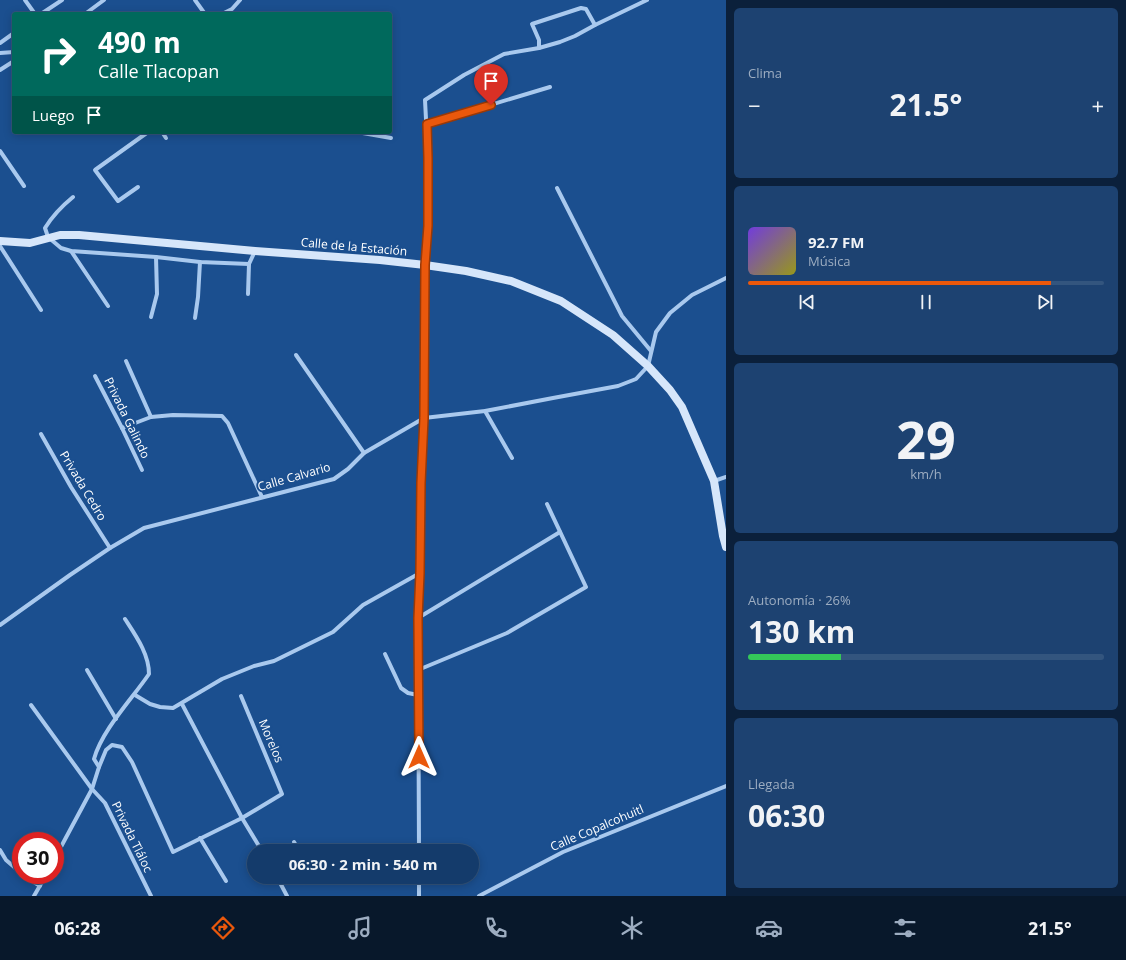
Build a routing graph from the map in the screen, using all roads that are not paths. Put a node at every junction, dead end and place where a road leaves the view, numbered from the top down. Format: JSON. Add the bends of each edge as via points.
{"nodes":[{"id":1,"x":25,"y":0,"type":"edge"},
{"id":2,"x":62,"y":0,"type":"edge"},
{"id":3,"x":104,"y":0,"type":"edge"},
{"id":4,"x":195,"y":0,"type":"edge"},
{"id":5,"x":240,"y":0,"type":"edge"},
{"id":6,"x":647,"y":0,"type":"edge"},
{"id":7,"x":34,"y":12,"type":"edge"},
{"id":8,"x":44,"y":12,"type":"edge"},
{"id":9,"x":88,"y":12,"type":"edge"},
{"id":10,"x":204,"y":12,"type":"edge"},
{"id":11,"x":226,"y":12,"type":"edge"},
{"id":12,"x":595,"y":24,"type":"junction"},
{"id":13,"x":12,"y":34,"type":"edge"},
{"id":14,"x":0,"y":43,"type":"edge"},
{"id":15,"x":539,"y":48,"type":"junction"},
{"id":16,"x":12,"y":52,"type":"edge"},
{"id":17,"x":0,"y":53,"type":"edge"},
{"id":18,"x":12,"y":61,"type":"edge"},
{"id":19,"x":0,"y":70,"type":"edge"},
{"id":20,"x":550,"y":87,"type":"dead end"},
{"id":21,"x":427,"y":124,"type":"junction"},
{"id":22,"x":145,"y":134,"type":"edge"},
{"id":23,"x":163,"y":134,"type":"edge"},
{"id":24,"x":368,"y":134,"type":"edge"},
{"id":25,"x":166,"y":138,"type":"dead end"},
{"id":26,"x":391,"y":138,"type":"dead end"},
{"id":27,"x":0,"y":151,"type":"edge"},
{"id":28,"x":24,"y":186,"type":"dead end"},
{"id":29,"x":138,"y":187,"type":"dead end"},
{"id":30,"x":557,"y":188,"type":"dead end"},
{"id":31,"x":73,"y":197,"type":"dead end"},
{"id":32,"x":48,"y":237,"type":"junction"},
{"id":33,"x":0,"y":241,"type":"edge"},
{"id":34,"x":0,"y":246,"type":"edge"},
{"id":35,"x":71,"y":251,"type":"junction"},
{"id":36,"x":255,"y":251,"type":"junction"},
{"id":37,"x":156,"y":257,"type":"junction"},
{"id":38,"x":200,"y":262,"type":"junction"},
{"id":39,"x":249,"y":264,"type":"junction"},
{"id":40,"x":425,"y":265,"type":"junction"},
{"id":41,"x":726,"y":278,"type":"edge"},
{"id":42,"x":248,"y":294,"type":"dead end"},
{"id":43,"x":108,"y":306,"type":"dead end"},
{"id":44,"x":41,"y":310,"type":"dead end"},
{"id":45,"x":151,"y":317,"type":"dead end"},
{"id":46,"x":195,"y":318,"type":"dead end"},
{"id":47,"x":651,"y":351,"type":"junction"},
{"id":48,"x":296,"y":355,"type":"dead end"},
{"id":49,"x":126,"y":361,"type":"dead end"},
{"id":50,"x":648,"y":366,"type":"junction"},
{"id":51,"x":95,"y":376,"type":"dead end"},
{"id":52,"x":484,"y":411,"type":"junction"},
{"id":53,"x":151,"y":417,"type":"junction"},
{"id":54,"x":424,"y":418,"type":"junction"},
{"id":55,"x":122,"y":428,"type":"junction"},
{"id":56,"x":41,"y":434,"type":"dead end"},
{"id":57,"x":364,"y":453,"type":"junction"},
{"id":58,"x":512,"y":458,"type":"dead end"},
{"id":59,"x":142,"y":470,"type":"dead end"},
{"id":60,"x":726,"y":476,"type":"edge"},
{"id":61,"x":714,"y":480,"type":"junction"},
{"id":62,"x":262,"y":497,"type":"junction"},
{"id":63,"x":547,"y":504,"type":"dead end"},
{"id":64,"x":560,"y":532,"type":"junction"},
{"id":65,"x":726,"y":547,"type":"edge"},
{"id":66,"x":110,"y":548,"type":"junction"},
{"id":67,"x":420,"y":573,"type":"junction"},
{"id":68,"x":418,"y":618,"type":"junction"},
{"id":69,"x":126,"y":619,"type":"dead end"},
{"id":70,"x":0,"y":625,"type":"edge"},
{"id":71,"x":385,"y":654,"type":"dead end"},
{"id":72,"x":87,"y":670,"type":"dead end"},
{"id":73,"x":418,"y":670,"type":"junction"},
{"id":74,"x":135,"y":695,"type":"junction"},
{"id":75,"x":418,"y":695,"type":"junction"},
{"id":76,"x":240,"y":696,"type":"dead end"},
{"id":77,"x":31,"y":704,"type":"dead end"},
{"id":78,"x":182,"y":704,"type":"junction"},
{"id":79,"x":116,"y":719,"type":"junction"},
{"id":80,"x":99,"y":767,"type":"junction"},
{"id":81,"x":726,"y":786,"type":"edge"},
{"id":82,"x":92,"y":789,"type":"junction"},
{"id":83,"x":242,"y":818,"type":"junction"},
{"id":84,"x":200,"y":838,"type":"junction"},
{"id":85,"x":64,"y":841,"type":"edge"},
{"id":86,"x":258,"y":844,"type":"edge"},
{"id":87,"x":419,"y":844,"type":"edge"},
{"id":88,"x":0,"y":850,"type":"edge"},
{"id":89,"x":12,"y":865,"type":"edge"},
{"id":90,"x":226,"y":881,"type":"dead end"},
{"id":91,"x":37,"y":884,"type":"edge"},
{"id":92,"x":281,"y":884,"type":"edge"},
{"id":93,"x":419,"y":884,"type":"edge"},
{"id":94,"x":40,"y":886,"type":"joint"},
{"id":95,"x":34,"y":896,"type":"edge"},
{"id":96,"x":151,"y":896,"type":"edge"},
{"id":97,"x":287,"y":896,"type":"edge"},
{"id":98,"x":419,"y":896,"type":"edge"},
{"id":99,"x":479,"y":896,"type":"edge"}],
"edges":[{"from":1,"to":7,"type":"street"},
{"from":2,"to":8,"type":"street"},
{"from":3,"to":9,"type":"street"},
{"from":4,"to":10,"type":"street"},
{"from":5,"to":11,"type":"street"},
{"from":6,"to":12,"type":"street"},
{"from":12,"to":15,"type":"street","via":[[575,36]]},
{"from":12,"to":15,"type":"street","via":[[586,9],[581,8],[532,24],[539,40]]},
{"from":13,"to":14,"type":"street"},
{"from":15,"to":21,"type":"street","via":[[504,54],[425,100]]},
{"from":16,"to":17,"type":"street"},
{"from":18,"to":19,"type":"street"},
{"from":20,"to":21,"type":"street"},
{"from":21,"to":40,"type":"street","via":[[428,226]]},
{"from":22,"to":29,"type":"street","via":[[95,170],[118,201]]},
{"from":23,"to":25,"type":"street"},
{"from":24,"to":26,"type":"street"},
{"from":27,"to":28,"type":"street"},
{"from":30,"to":47,"type":"street","via":[[622,316]]},
{"from":31,"to":32,"type":"street","via":[[52,217],[45,228]]},
{"from":32,"to":33,"type":"street","name":"Calle de la Estación","via":[[30,243]]},
{"from":32,"to":35,"type":"street","via":[[62,248]]},
{"from":32,"to":36,"type":"street","name":"Calle de la Estación","via":[[79,235]]},
{"from":34,"to":44,"type":"street"},
{"from":35,"to":37,"type":"street"},
{"from":35,"to":43,"type":"street"},
{"from":36,"to":39,"type":"street"},
{"from":36,"to":40,"type":"street","name":"Calle de la Estación"},
{"from":37,"to":38,"type":"street"},
{"from":37,"to":45,"type":"street","via":[[157,294]]},
{"from":38,"to":39,"type":"street"},
{"from":38,"to":46,"type":"street"},
{"from":39,"to":42,"type":"street"},
{"from":40,"to":50,"type":"street","name":"Calle de la Estación","via":[[511,281],[561,301],[613,335]]},
{"from":40,"to":54,"type":"street"},
{"from":41,"to":47,"type":"street","via":[[692,295],[670,313],[656,332]]},
{"from":47,"to":50,"type":"street"},
{"from":48,"to":57,"type":"street"},
{"from":49,"to":53,"type":"street"},
{"from":50,"to":52,"type":"street","name":"Calle Calvario","via":[[636,379],[618,386]]},
{"from":50,"to":61,"type":"street","name":"Calle de la Estación","via":[[682,407]]},
{"from":51,"to":55,"type":"street","name":"Privada Galindo"},
{"from":52,"to":54,"type":"street","name":"Calle Calvario"},
{"from":52,"to":58,"type":"street"},
{"from":53,"to":55,"type":"street"},
{"from":53,"to":62,"type":"street","via":[[222,416],[228,423]]},
{"from":54,"to":57,"type":"street","name":"Calle Calvario"},
{"from":54,"to":67,"type":"street"},
{"from":55,"to":59,"type":"street","name":"Privada Galindo"},
{"from":56,"to":66,"type":"street","name":"Privada Cedro"},
{"from":57,"to":62,"type":"street","name":"Calle Calvario","via":[[334,479]]},
{"from":60,"to":61,"type":"street"},
{"from":61,"to":65,"type":"street","name":"Calle de la Estación"},
{"from":62,"to":66,"type":"street","name":"Calle Calvario","via":[[144,528]]},
{"from":63,"to":64,"type":"street"},
{"from":64,"to":68,"type":"street"},
{"from":64,"to":73,"type":"street","via":[[586,587],[507,633]]},
{"from":66,"to":70,"type":"street","name":"Calle Calvario"},
{"from":67,"to":68,"type":"street"},
{"from":67,"to":78,"type":"street","via":[[363,605],[333,632],[274,661],[254,666],[222,680]]},
{"from":68,"to":73,"type":"street"},
{"from":69,"to":74,"type":"street","via":[[140,643],[149,666],[149,674]]},
{"from":71,"to":75,"type":"street","via":[[401,688]]},
{"from":72,"to":79,"type":"street"},
{"from":73,"to":75,"type":"street"},
{"from":74,"to":78,"type":"street","via":[[160,707],[174,708]]},
{"from":74,"to":79,"type":"street"},
{"from":75,"to":87,"type":"street"},
{"from":76,"to":83,"type":"street","name":"Morelos","via":[[282,794]]},
{"from":77,"to":82,"type":"street","name":"Privada Tláloc"},
{"from":78,"to":83,"type":"street"},
{"from":79,"to":80,"type":"street","via":[[96,751],[94,759]]},
{"from":80,"to":82,"type":"street"},
{"from":80,"to":84,"type":"street","via":[[106,750],[112,744],[122,747],[132,762],[173,852]]},
{"from":81,"to":99,"type":"street","name":"Calle Copalcohuitl","via":[[563,852]]},
{"from":82,"to":85,"type":"street"},
{"from":82,"to":96,"type":"street","name":"Privada Tláloc","via":[[105,803]]},
{"from":83,"to":84,"type":"street"},
{"from":83,"to":86,"type":"street"},
{"from":84,"to":90,"type":"street"},
{"from":88,"to":89,"type":"street"},
{"from":91,"to":94,"type":"street"},
{"from":92,"to":97,"type":"street"},
{"from":93,"to":98,"type":"street"},
{"from":94,"to":95,"type":"street"}]}
